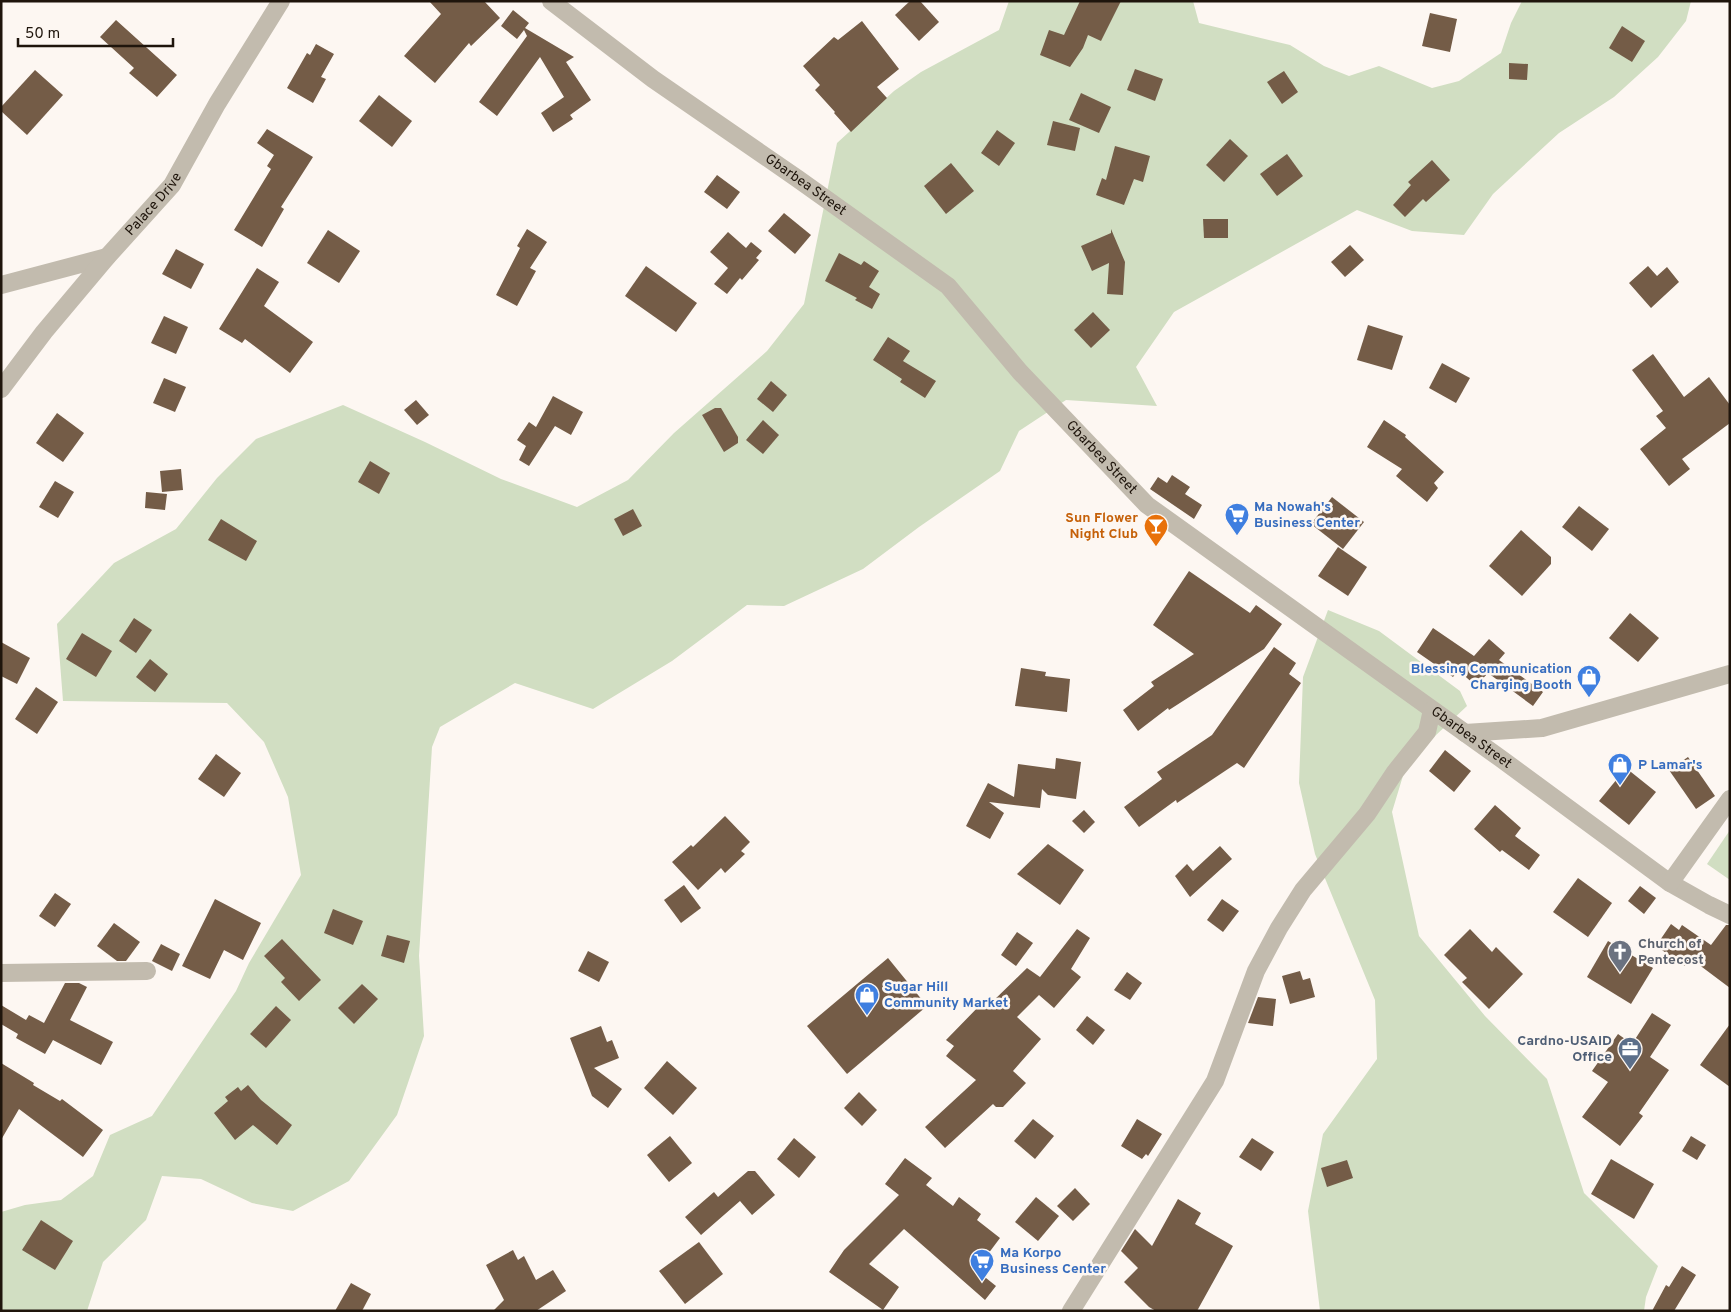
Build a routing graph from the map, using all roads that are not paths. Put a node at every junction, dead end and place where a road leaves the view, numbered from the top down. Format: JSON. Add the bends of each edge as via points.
{"nodes":[{"id":1,"x":281,"y":1,"type":"edge"},
{"id":2,"x":551,"y":1,"type":"edge"},
{"id":3,"x":107,"y":257,"type":"junction"},
{"id":4,"x":1,"y":285,"type":"edge"},
{"id":5,"x":1,"y":389,"type":"edge"},
{"id":6,"x":1730,"y":674,"type":"edge"},
{"id":7,"x":1432,"y":710,"type":"junction"},
{"id":8,"x":1465,"y":733,"type":"junction"},
{"id":9,"x":1730,"y":799,"type":"edge"},
{"id":10,"x":1670,"y":883,"type":"junction"},
{"id":11,"x":1730,"y":914,"type":"edge"},
{"id":12,"x":147,"y":971,"type":"dead end"},
{"id":13,"x":1,"y":973,"type":"edge"},
{"id":14,"x":1071,"y":1311,"type":"edge"}],
"edges":[{"from":1,"to":3,"type":"street","name":"Palace Drive","via":[[217,104],[172,185]]},
{"from":2,"to":7,"type":"street","name":"Gbarbea Street","via":[[653,78],[948,286],[1020,372],[1147,505]]},
{"from":3,"to":4,"type":"street"},
{"from":3,"to":5,"type":"street","name":"Palace Drive"},
{"from":6,"to":8,"type":"street","via":[[1542,728]]},
{"from":7,"to":8,"type":"street","name":"Gbarbea Street"},
{"from":7,"to":14,"type":"street","via":[[1427,732],[1367,814],[1303,890],[1279,928],[1256,971],[1215,1081]]},
{"from":8,"to":10,"type":"street","name":"Gbarbea Street"},
{"from":9,"to":10,"type":"street"},
{"from":10,"to":11,"type":"street","name":"Gbarbea Street"},
{"from":12,"to":13,"type":"street"}]}
